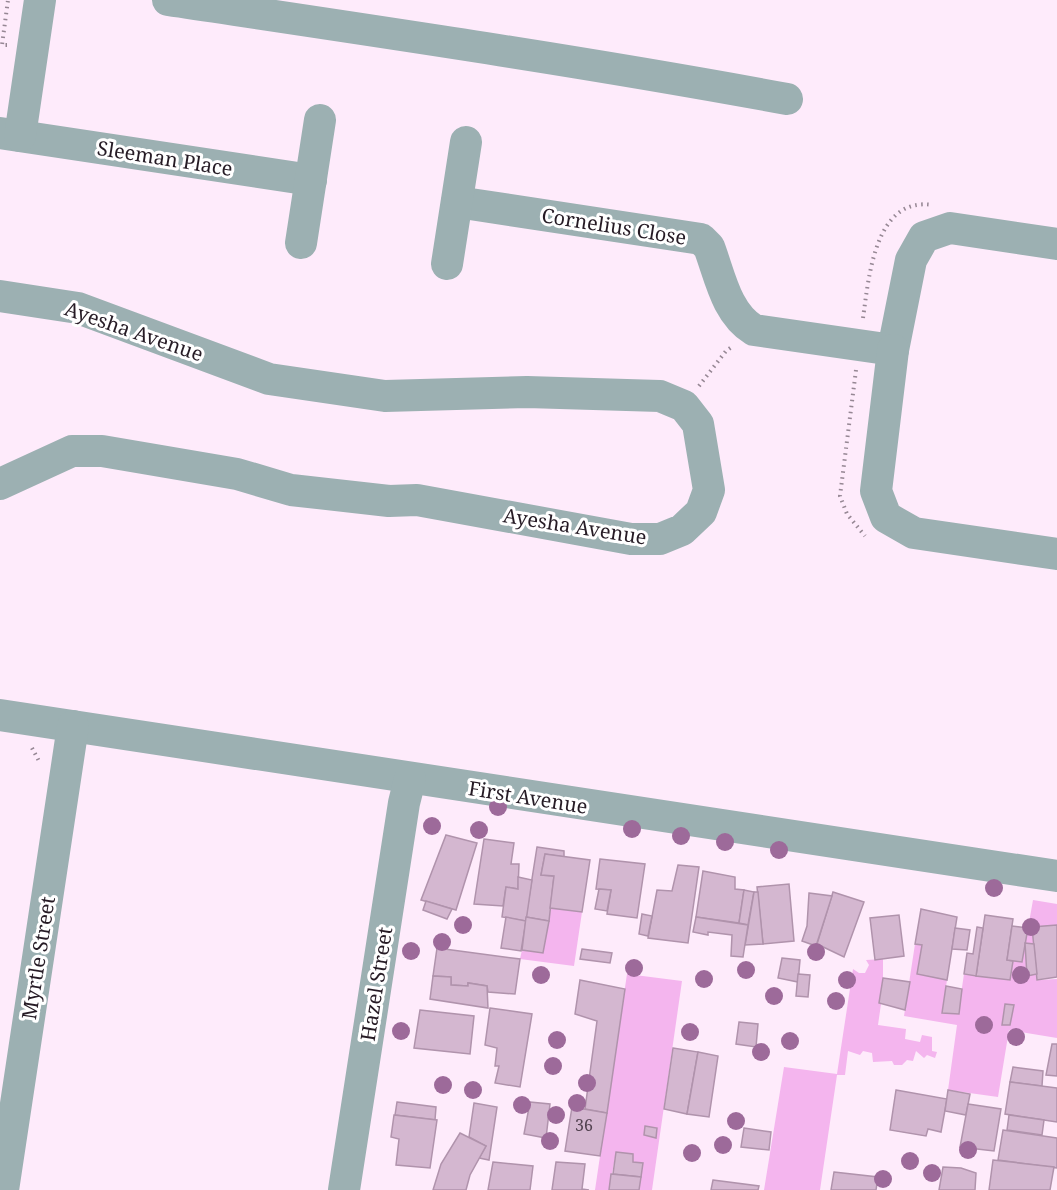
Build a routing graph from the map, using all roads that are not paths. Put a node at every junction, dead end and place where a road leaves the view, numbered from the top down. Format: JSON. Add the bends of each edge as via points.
{"nodes":[{"id":1,"x":40,"y":0,"type":"edge"},
{"id":2,"x":168,"y":0,"type":"edge"},
{"id":3,"x":788,"y":99,"type":"dead end"},
{"id":4,"x":320,"y":120,"type":"dead end"},
{"id":5,"x":10,"y":134,"type":"edge"},
{"id":6,"x":466,"y":142,"type":"dead end"},
{"id":7,"x":311,"y":180,"type":"junction"},
{"id":8,"x":457,"y":202,"type":"junction"},
{"id":9,"x":301,"y":243,"type":"dead end"},
{"id":10,"x":1057,"y":244,"type":"edge"},
{"id":11,"x":447,"y":264,"type":"dead end"},
{"id":12,"x":0,"y":296,"type":"edge"},
{"id":13,"x":893,"y":350,"type":"junction"},
{"id":14,"x":0,"y":484,"type":"edge"},
{"id":15,"x":1057,"y":554,"type":"edge"},
{"id":16,"x":0,"y":715,"type":"edge"},
{"id":17,"x":73,"y":726,"type":"junction"},
{"id":18,"x":410,"y":779,"type":"junction"},
{"id":19,"x":1057,"y":876,"type":"edge"},
{"id":20,"x":3,"y":1190,"type":"edge"},
{"id":21,"x":344,"y":1190,"type":"edge"}],
"edges":[{"from":1,"to":5,"type":"street"},
{"from":2,"to":3,"type":"street","via":[[482,47]]},
{"from":4,"to":7,"type":"street"},
{"from":5,"to":7,"type":"street","name":"Sleeman Place"},
{"from":6,"to":8,"type":"street"},
{"from":7,"to":9,"type":"street"},
{"from":8,"to":11,"type":"street"},
{"from":8,"to":13,"type":"street","name":"Cornelius Close","via":[[701,239],[709,246],[732,309],[754,330]]},
{"from":10,"to":13,"type":"street","via":[[950,228],[924,237],[911,260]]},
{"from":12,"to":14,"type":"street","name":"Ayesha Avenue","via":[[78,308],[269,379],[385,396],[527,392],[660,396],[684,406],[698,424],[709,490],[701,512],[682,530],[660,539],[632,539],[417,500],[389,501],[291,490],[237,474],[102,451],[72,451]]},
{"from":13,"to":15,"type":"street","via":[[876,491],[886,517],[914,533]]},
{"from":16,"to":17,"type":"street","name":"First Avenue"},
{"from":17,"to":18,"type":"street","name":"First Avenue"},
{"from":17,"to":20,"type":"street","name":"Myrtle Street"},
{"from":18,"to":19,"type":"street","name":"First Avenue"},
{"from":18,"to":21,"type":"street","name":"Hazel Street"}]}
